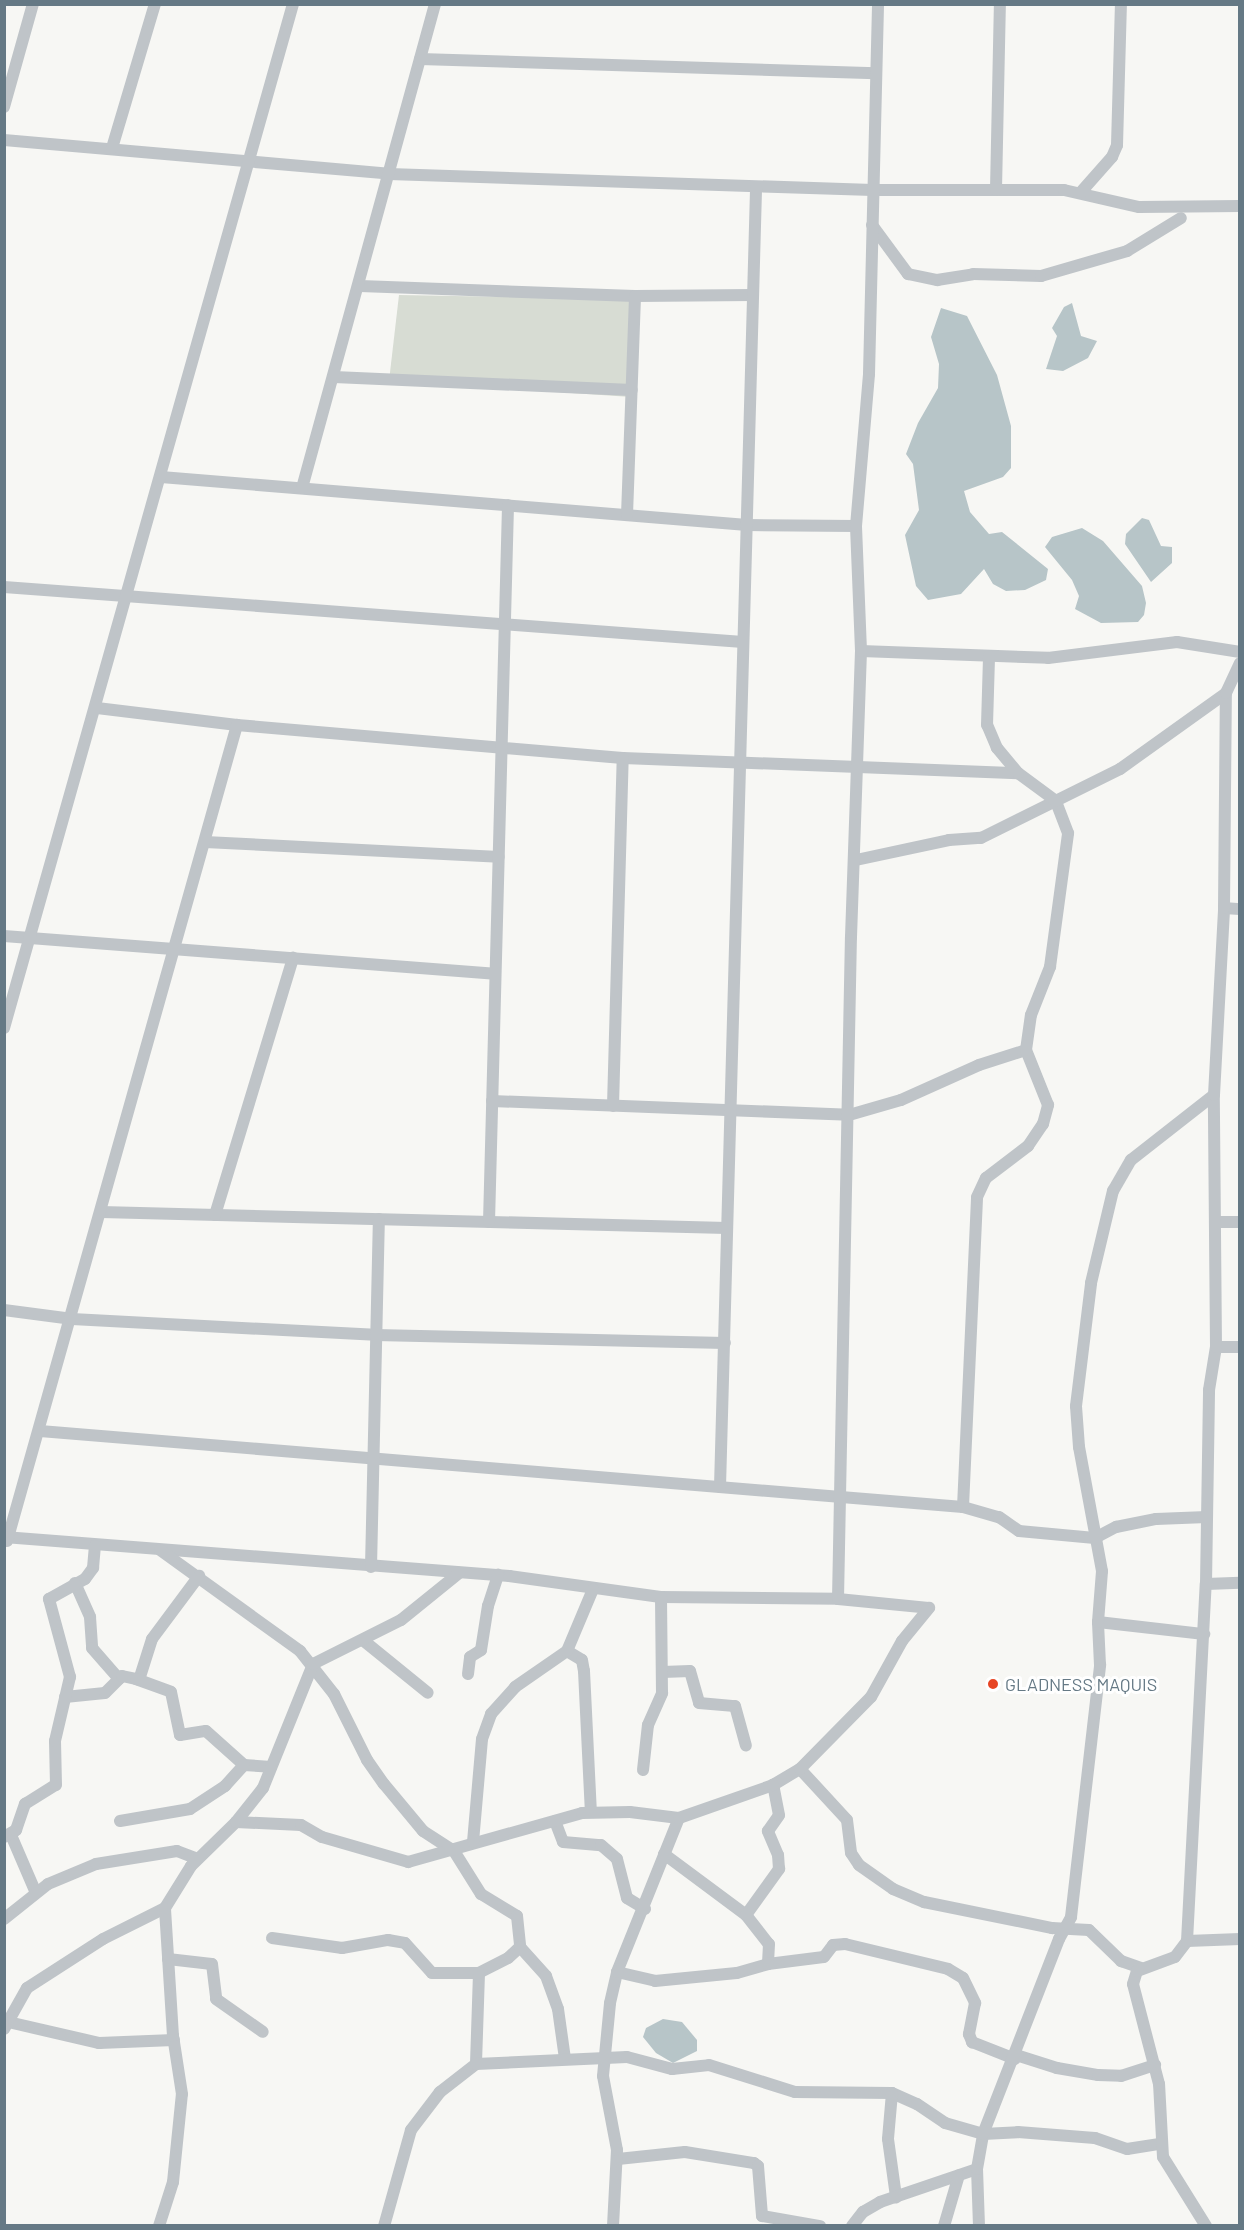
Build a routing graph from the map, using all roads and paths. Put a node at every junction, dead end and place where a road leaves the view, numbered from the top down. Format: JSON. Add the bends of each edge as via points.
{"nodes":[{"id":1,"x":33,"y":4,"type":"edge"},
{"id":2,"x":155,"y":4,"type":"edge"},
{"id":3,"x":293,"y":4,"type":"edge"},
{"id":4,"x":435,"y":4,"type":"edge"},
{"id":5,"x":878,"y":4,"type":"edge"},
{"id":6,"x":1000,"y":4,"type":"edge"},
{"id":7,"x":1121,"y":4,"type":"edge"},
{"id":8,"x":420,"y":59,"type":"junction"},
{"id":9,"x":876,"y":73,"type":"junction"},
{"id":10,"x":4,"y":107,"type":"edge"},
{"id":11,"x":4,"y":140,"type":"edge"},
{"id":12,"x":112,"y":148,"type":"junction"},
{"id":13,"x":250,"y":159,"type":"junction"},
{"id":14,"x":389,"y":174,"type":"junction"},
{"id":15,"x":756,"y":187,"type":"junction"},
{"id":16,"x":873,"y":190,"type":"junction"},
{"id":17,"x":996,"y":190,"type":"junction"},
{"id":18,"x":1081,"y":192,"type":"junction"},
{"id":19,"x":1239,"y":206,"type":"edge"},
{"id":20,"x":1181,"y":218,"type":"dead end"},
{"id":21,"x":872,"y":225,"type":"junction"},
{"id":22,"x":360,"y":286,"type":"junction"},
{"id":23,"x":753,"y":295,"type":"junction"},
{"id":24,"x":635,"y":296,"type":"junction"},
{"id":25,"x":334,"y":377,"type":"junction"},
{"id":26,"x":632,"y":390,"type":"junction"},
{"id":27,"x":161,"y":477,"type":"junction"},
{"id":28,"x":302,"y":489,"type":"junction"},
{"id":29,"x":508,"y":505,"type":"junction"},
{"id":30,"x":627,"y":515,"type":"junction"},
{"id":31,"x":747,"y":525,"type":"junction"},
{"id":32,"x":856,"y":526,"type":"junction"},
{"id":33,"x":4,"y":587,"type":"edge"},
{"id":34,"x":127,"y":597,"type":"junction"},
{"id":35,"x":502,"y":627,"type":"junction"},
{"id":36,"x":743,"y":642,"type":"junction"},
{"id":37,"x":861,"y":651,"type":"junction"},
{"id":38,"x":1239,"y":651,"type":"edge"},
{"id":39,"x":989,"y":656,"type":"junction"},
{"id":40,"x":1239,"y":663,"type":"edge"},
{"id":41,"x":1226,"y":693,"type":"junction"},
{"id":42,"x":97,"y":708,"type":"junction"},
{"id":43,"x":237,"y":725,"type":"junction"},
{"id":44,"x":500,"y":747,"type":"junction"},
{"id":45,"x":623,"y":758,"type":"junction"},
{"id":46,"x":738,"y":762,"type":"junction"},
{"id":47,"x":858,"y":766,"type":"junction"},
{"id":48,"x":1018,"y":773,"type":"junction"},
{"id":49,"x":1056,"y":801,"type":"junction"},
{"id":50,"x":205,"y":842,"type":"junction"},
{"id":51,"x":499,"y":857,"type":"junction"},
{"id":52,"x":856,"y":860,"type":"junction"},
{"id":53,"x":1224,"y":909,"type":"junction"},
{"id":54,"x":1239,"y":909,"type":"edge"},
{"id":55,"x":4,"y":936,"type":"edge"},
{"id":56,"x":30,"y":938,"type":"junction"},
{"id":57,"x":175,"y":949,"type":"junction"},
{"id":58,"x":293,"y":958,"type":"junction"},
{"id":59,"x":495,"y":974,"type":"junction"},
{"id":60,"x":4,"y":1028,"type":"edge"},
{"id":61,"x":1026,"y":1050,"type":"junction"},
{"id":62,"x":1214,"y":1095,"type":"junction"},
{"id":63,"x":492,"y":1101,"type":"junction"},
{"id":64,"x":614,"y":1106,"type":"junction"},
{"id":65,"x":730,"y":1110,"type":"junction"},
{"id":66,"x":849,"y":1114,"type":"junction"},
{"id":67,"x":101,"y":1212,"type":"junction"},
{"id":68,"x":215,"y":1215,"type":"junction"},
{"id":69,"x":379,"y":1219,"type":"junction"},
{"id":70,"x":489,"y":1222,"type":"junction"},
{"id":71,"x":1218,"y":1222,"type":"junction"},
{"id":72,"x":1239,"y":1222,"type":"edge"},
{"id":73,"x":727,"y":1228,"type":"junction"},
{"id":74,"x":4,"y":1310,"type":"edge"},
{"id":75,"x":72,"y":1319,"type":"junction"},
{"id":76,"x":375,"y":1335,"type":"junction"},
{"id":77,"x":725,"y":1343,"type":"junction"},
{"id":78,"x":1216,"y":1347,"type":"junction"},
{"id":79,"x":1239,"y":1347,"type":"edge"},
{"id":80,"x":40,"y":1431,"type":"junction"},
{"id":81,"x":372,"y":1455,"type":"junction"},
{"id":82,"x":720,"y":1487,"type":"junction"},
{"id":83,"x":839,"y":1496,"type":"junction"},
{"id":84,"x":963,"y":1507,"type":"junction"},
{"id":85,"x":1207,"y":1517,"type":"junction"},
{"id":86,"x":1095,"y":1538,"type":"junction"},
{"id":87,"x":7,"y":1540,"type":"edge"},
{"id":88,"x":95,"y":1546,"type":"junction"},
{"id":89,"x":159,"y":1549,"type":"junction"},
{"id":90,"x":371,"y":1567,"type":"junction"},
{"id":91,"x":459,"y":1574,"type":"junction"},
{"id":92,"x":498,"y":1575,"type":"junction"},
{"id":93,"x":200,"y":1576,"type":"junction"},
{"id":94,"x":75,"y":1583,"type":"junction"},
{"id":95,"x":1239,"y":1583,"type":"edge"},
{"id":96,"x":1206,"y":1584,"type":"junction"},
{"id":97,"x":593,"y":1589,"type":"junction"},
{"id":98,"x":661,"y":1597,"type":"junction"},
{"id":99,"x":838,"y":1599,"type":"junction"},
{"id":100,"x":1098,"y":1622,"type":"junction"},
{"id":101,"x":1204,"y":1634,"type":"junction"},
{"id":102,"x":364,"y":1641,"type":"junction"},
{"id":103,"x":567,"y":1651,"type":"junction"},
{"id":104,"x":313,"y":1664,"type":"junction"},
{"id":105,"x":663,"y":1672,"type":"junction"},
{"id":106,"x":468,"y":1674,"type":"dead end"},
{"id":107,"x":119,"y":1679,"type":"junction"},
{"id":108,"x":138,"y":1680,"type":"junction"},
{"id":109,"x":428,"y":1694,"type":"dead end"},
{"id":110,"x":65,"y":1697,"type":"junction"},
{"id":111,"x":746,"y":1746,"type":"dead end"},
{"id":112,"x":244,"y":1765,"type":"junction"},
{"id":113,"x":271,"y":1767,"type":"junction"},
{"id":114,"x":800,"y":1769,"type":"junction"},
{"id":115,"x":643,"y":1770,"type":"dead end"},
{"id":116,"x":773,"y":1785,"type":"junction"},
{"id":117,"x":591,"y":1812,"type":"junction"},
{"id":118,"x":679,"y":1818,"type":"junction"},
{"id":119,"x":120,"y":1821,"type":"dead end"},
{"id":120,"x":555,"y":1821,"type":"junction"},
{"id":121,"x":236,"y":1822,"type":"junction"},
{"id":122,"x":8,"y":1836,"type":"edge"},
{"id":123,"x":473,"y":1842,"type":"junction"},
{"id":124,"x":454,"y":1851,"type":"junction"},
{"id":125,"x":664,"y":1854,"type":"junction"},
{"id":126,"x":198,"y":1859,"type":"junction"},
{"id":127,"x":36,"y":1893,"type":"junction"},
{"id":128,"x":165,"y":1908,"type":"junction"},
{"id":129,"x":645,"y":1910,"type":"junction"},
{"id":130,"x":746,"y":1915,"type":"junction"},
{"id":131,"x":4,"y":1919,"type":"edge"},
{"id":132,"x":1067,"y":1929,"type":"junction"},
{"id":133,"x":272,"y":1938,"type":"dead end"},
{"id":134,"x":1239,"y":1939,"type":"edge"},
{"id":135,"x":1187,"y":1941,"type":"junction"},
{"id":136,"x":520,"y":1947,"type":"junction"},
{"id":137,"x":168,"y":1959,"type":"junction"},
{"id":138,"x":768,"y":1964,"type":"junction"},
{"id":139,"x":1141,"y":1968,"type":"junction"},
{"id":140,"x":617,"y":1972,"type":"junction"},
{"id":141,"x":479,"y":1973,"type":"junction"},
{"id":142,"x":5,"y":2024,"type":"edge"},
{"id":143,"x":263,"y":2032,"type":"dead end"},
{"id":144,"x":174,"y":2040,"type":"junction"},
{"id":145,"x":603,"y":2057,"type":"junction"},
{"id":146,"x":1016,"y":2057,"type":"junction"},
{"id":147,"x":565,"y":2059,"type":"junction"},
{"id":148,"x":476,"y":2064,"type":"junction"},
{"id":149,"x":1155,"y":2065,"type":"junction"},
{"id":150,"x":892,"y":2093,"type":"junction"},
{"id":151,"x":983,"y":2134,"type":"junction"},
{"id":152,"x":1160,"y":2145,"type":"junction"},
{"id":153,"x":618,"y":2159,"type":"junction"},
{"id":154,"x":976,"y":2169,"type":"junction"},
{"id":155,"x":959,"y":2175,"type":"junction"},
{"id":156,"x":896,"y":2197,"type":"junction"},
{"id":157,"x":159,"y":2226,"type":"edge"},
{"id":158,"x":384,"y":2226,"type":"edge"},
{"id":159,"x":613,"y":2226,"type":"edge"},
{"id":160,"x":820,"y":2226,"type":"edge"},
{"id":161,"x":852,"y":2226,"type":"edge"},
{"id":162,"x":944,"y":2226,"type":"edge"},
{"id":163,"x":979,"y":2226,"type":"edge"},
{"id":164,"x":1206,"y":2226,"type":"edge"}],
"edges":[{"from":1,"to":10,"type":"street"},
{"from":2,"to":12,"type":"street"},
{"from":3,"to":13,"type":"street"},
{"from":4,"to":8,"type":"street"},
{"from":5,"to":9,"type":"street"},
{"from":6,"to":17,"type":"street"},
{"from":7,"to":18,"type":"street","via":[[1117,145],[1112,157]]},
{"from":8,"to":9,"type":"street"},
{"from":8,"to":14,"type":"street"},
{"from":9,"to":16,"type":"street"},
{"from":11,"to":12,"type":"street"},
{"from":12,"to":13,"type":"street"},
{"from":13,"to":14,"type":"street"},
{"from":13,"to":27,"type":"street"},
{"from":14,"to":15,"type":"street"},
{"from":14,"to":22,"type":"street"},
{"from":15,"to":16,"type":"street"},
{"from":15,"to":23,"type":"street"},
{"from":16,"to":17,"type":"street"},
{"from":16,"to":21,"type":"street"},
{"from":17,"to":18,"type":"street"},
{"from":18,"to":19,"type":"street","via":[[1139,207]]},
{"from":20,"to":21,"type":"street","via":[[1126,251],[1041,276],[973,274],[937,280],[908,274]]},
{"from":21,"to":32,"type":"street","via":[[869,374]]},
{"from":22,"to":24,"type":"street"},
{"from":22,"to":25,"type":"street"},
{"from":23,"to":24,"type":"street"},
{"from":23,"to":31,"type":"street"},
{"from":24,"to":26,"type":"street"},
{"from":25,"to":26,"type":"street"},
{"from":25,"to":28,"type":"street"},
{"from":26,"to":30,"type":"street"},
{"from":27,"to":28,"type":"street"},
{"from":27,"to":34,"type":"street"},
{"from":28,"to":29,"type":"street"},
{"from":29,"to":30,"type":"street"},
{"from":29,"to":35,"type":"street"},
{"from":30,"to":31,"type":"street"},
{"from":31,"to":32,"type":"street"},
{"from":31,"to":36,"type":"street"},
{"from":32,"to":37,"type":"street"},
{"from":33,"to":34,"type":"street"},
{"from":34,"to":35,"type":"street"},
{"from":34,"to":42,"type":"street"},
{"from":35,"to":36,"type":"street"},
{"from":35,"to":44,"type":"street"},
{"from":36,"to":46,"type":"street"},
{"from":37,"to":39,"type":"street"},
{"from":37,"to":47,"type":"street"},
{"from":38,"to":39,"type":"street","via":[[1178,642],[1089,656]]},
{"from":39,"to":48,"type":"street","via":[[987,725],[997,748]]},
{"from":40,"to":41,"type":"street"},
{"from":41,"to":49,"type":"street","via":[[1120,769]]},
{"from":41,"to":53,"type":"street"},
{"from":42,"to":43,"type":"street"},
{"from":42,"to":56,"type":"street"},
{"from":43,"to":44,"type":"street"},
{"from":43,"to":50,"type":"street"},
{"from":44,"to":45,"type":"street"},
{"from":44,"to":51,"type":"street"},
{"from":45,"to":46,"type":"street"},
{"from":45,"to":64,"type":"street"},
{"from":46,"to":47,"type":"street"},
{"from":46,"to":65,"type":"street","via":[[737,939]]},
{"from":47,"to":48,"type":"street"},
{"from":47,"to":52,"type":"street"},
{"from":48,"to":49,"type":"street"},
{"from":49,"to":52,"type":"street","via":[[981,838],[950,840]]},
{"from":49,"to":61,"type":"street","via":[[1068,833],[1064,874],[1050,967],[1031,1015]]},
{"from":50,"to":51,"type":"street"},
{"from":50,"to":57,"type":"street"},
{"from":51,"to":59,"type":"street"},
{"from":52,"to":66,"type":"street","via":[[850,937]]},
{"from":53,"to":54,"type":"street"},
{"from":53,"to":62,"type":"street"},
{"from":55,"to":56,"type":"street"},
{"from":56,"to":57,"type":"street"},
{"from":56,"to":60,"type":"street"},
{"from":57,"to":58,"type":"street"},
{"from":57,"to":67,"type":"street"},
{"from":58,"to":59,"type":"street"},
{"from":58,"to":68,"type":"street"},
{"from":59,"to":63,"type":"street"},
{"from":61,"to":66,"type":"street","via":[[979,1065],[901,1100]]},
{"from":61,"to":84,"type":"street","via":[[1047,1105],[1043,1124],[1028,1146],[986,1178],[977,1197]]},
{"from":62,"to":71,"type":"street"},
{"from":62,"to":86,"type":"street","via":[[1131,1160],[1113,1191],[1091,1283],[1076,1406]]},
{"from":63,"to":64,"type":"street"},
{"from":63,"to":70,"type":"street"},
{"from":64,"to":65,"type":"street"},
{"from":65,"to":66,"type":"street"},
{"from":65,"to":73,"type":"street"},
{"from":66,"to":83,"type":"street"},
{"from":67,"to":68,"type":"street"},
{"from":67,"to":75,"type":"street"},
{"from":68,"to":69,"type":"street"},
{"from":69,"to":70,"type":"street"},
{"from":69,"to":76,"type":"street"},
{"from":70,"to":73,"type":"street"},
{"from":71,"to":72,"type":"street"},
{"from":71,"to":78,"type":"street"},
{"from":73,"to":77,"type":"street"},
{"from":74,"to":75,"type":"street"},
{"from":75,"to":76,"type":"street"},
{"from":75,"to":80,"type":"street"},
{"from":76,"to":77,"type":"street"},
{"from":76,"to":81,"type":"street"},
{"from":77,"to":82,"type":"street"},
{"from":78,"to":79,"type":"street"},
{"from":78,"to":85,"type":"street","via":[[1209,1389]]},
{"from":80,"to":81,"type":"street"},
{"from":80,"to":87,"type":"street"},
{"from":81,"to":82,"type":"street"},
{"from":81,"to":90,"type":"street"},
{"from":82,"to":83,"type":"street"},
{"from":83,"to":84,"type":"street"},
{"from":83,"to":99,"type":"street"},
{"from":84,"to":86,"type":"street","via":[[999,1517],[1019,1531]]},
{"from":85,"to":86,"type":"street","via":[[1136,1523],[1116,1527]]},
{"from":85,"to":96,"type":"street"},
{"from":86,"to":100,"type":"street","via":[[1102,1570]]},
{"from":87,"to":88,"type":"street"},
{"from":88,"to":89,"type":"street"},
{"from":88,"to":94,"type":"street","via":[[93,1568]]},
{"from":89,"to":90,"type":"street"},
{"from":89,"to":93,"type":"street"},
{"from":90,"to":91,"type":"street"},
{"from":91,"to":92,"type":"street"},
{"from":91,"to":102,"type":"street","via":[[401,1620]]},
{"from":92,"to":97,"type":"street"},
{"from":92,"to":106,"type":"street","via":[[481,1650],[470,1657]]},
{"from":93,"to":104,"type":"street","via":[[287,1638]]},
{"from":93,"to":108,"type":"street","via":[[152,1640]]},
{"from":94,"to":107,"type":"street","via":[[90,1617],[92,1648]]},
{"from":94,"to":110,"type":"street","via":[[49,1599],[68,1659],[70,1677]]},
{"from":95,"to":96,"type":"street"},
{"from":96,"to":101,"type":"street"},
{"from":97,"to":98,"type":"street"},
{"from":97,"to":103,"type":"street"},
{"from":98,"to":99,"type":"street"},
{"from":98,"to":105,"type":"street"},
{"from":99,"to":114,"type":"street","via":[[929,1608],[902,1641],[871,1697]]},
{"from":100,"to":101,"type":"street"},
{"from":100,"to":132,"type":"street","via":[[1099,1676]]},
{"from":101,"to":135,"type":"street"},
{"from":102,"to":104,"type":"street"},
{"from":102,"to":109,"type":"street"},
{"from":103,"to":117,"type":"street","via":[[582,1660]]},
{"from":103,"to":123,"type":"street","via":[[516,1687],[491,1714],[482,1739]]},
{"from":104,"to":113,"type":"street"},
{"from":104,"to":124,"type":"street","via":[[384,1784],[423,1831]]},
{"from":105,"to":111,"type":"street","via":[[690,1671],[699,1703],[735,1706]]},
{"from":105,"to":115,"type":"street","via":[[662,1693],[648,1725]]},
{"from":107,"to":108,"type":"street","via":[[124,1675]]},
{"from":107,"to":110,"type":"street","via":[[105,1693]]},
{"from":108,"to":112,"type":"street","via":[[171,1692],[180,1735],[206,1731]]},
{"from":110,"to":122,"type":"street","via":[[55,1741],[56,1785],[25,1804]]},
{"from":112,"to":113,"type":"street"},
{"from":112,"to":119,"type":"street","via":[[225,1786],[190,1809]]},
{"from":113,"to":121,"type":"street","via":[[263,1788]]},
{"from":114,"to":116,"type":"street"},
{"from":114,"to":132,"type":"street","via":[[847,1820],[851,1853],[859,1865],[893,1889],[924,1902]]},
{"from":116,"to":118,"type":"street"},
{"from":116,"to":130,"type":"street","via":[[779,1815],[768,1831],[779,1869]]},
{"from":117,"to":118,"type":"street"},
{"from":117,"to":120,"type":"street"},
{"from":118,"to":125,"type":"street"},
{"from":120,"to":123,"type":"street"},
{"from":120,"to":129,"type":"street","via":[[562,1842],[601,1845],[617,1859],[627,1898]]},
{"from":121,"to":124,"type":"street","via":[[301,1825],[322,1837],[401,1862]]},
{"from":121,"to":126,"type":"street"},
{"from":122,"to":127,"type":"street"},
{"from":123,"to":124,"type":"street"},
{"from":124,"to":136,"type":"street","via":[[481,1894],[517,1916]]},
{"from":125,"to":129,"type":"street"},
{"from":125,"to":130,"type":"street"},
{"from":126,"to":127,"type":"street","via":[[177,1851],[96,1864],[71,1872]]},
{"from":126,"to":128,"type":"street"},
{"from":127,"to":131,"type":"street"},
{"from":128,"to":137,"type":"street"},
{"from":128,"to":142,"type":"street","via":[[73,1956],[27,1988]]},
{"from":129,"to":140,"type":"street"},
{"from":130,"to":138,"type":"street","via":[[769,1944]]},
{"from":132,"to":139,"type":"street","via":[[1089,1930],[1121,1961]]},
{"from":132,"to":146,"type":"street","via":[[1059,1939]]},
{"from":133,"to":141,"type":"street","via":[[336,1947],[388,1940],[405,1943],[432,1973]]},
{"from":134,"to":135,"type":"street"},
{"from":135,"to":139,"type":"street","via":[[1175,1957]]},
{"from":136,"to":141,"type":"street"},
{"from":136,"to":147,"type":"street","via":[[546,1976],[558,2009]]},
{"from":137,"to":143,"type":"street","via":[[212,1964],[216,2000]]},
{"from":137,"to":144,"type":"street"},
{"from":138,"to":140,"type":"street","via":[[737,1973],[656,1981]]},
{"from":138,"to":146,"type":"street","via":[[824,1957],[840,1943],[948,1969],[963,1978],[973,1993],[972,2042]]},
{"from":139,"to":149,"type":"street","via":[[1133,1977],[1133,1984]]},
{"from":140,"to":145,"type":"street"},
{"from":141,"to":148,"type":"street"},
{"from":142,"to":144,"type":"street","via":[[99,2043]]},
{"from":144,"to":157,"type":"street","via":[[182,2094],[173,2182]]},
{"from":145,"to":147,"type":"street"},
{"from":145,"to":150,"type":"street","via":[[638,2058],[672,2069],[709,2065],[795,2092]]},
{"from":145,"to":153,"type":"street"},
{"from":146,"to":149,"type":"street","via":[[1098,2075],[1121,2076]]},
{"from":146,"to":151,"type":"street"},
{"from":147,"to":148,"type":"street"},
{"from":148,"to":158,"type":"street","via":[[440,2092],[411,2130]]},
{"from":149,"to":152,"type":"street"},
{"from":150,"to":151,"type":"street","via":[[945,2123]]},
{"from":150,"to":156,"type":"street","via":[[888,2139]]},
{"from":151,"to":152,"type":"street","via":[[1017,2132],[1095,2138],[1127,2149]]},
{"from":151,"to":154,"type":"street"},
{"from":152,"to":164,"type":"street","via":[[1169,2169]]},
{"from":153,"to":159,"type":"street"},
{"from":153,"to":160,"type":"street","via":[[685,2152],[754,2163],[758,2166],[762,2216]]},
{"from":154,"to":155,"type":"street"},
{"from":154,"to":163,"type":"street"},
{"from":155,"to":156,"type":"street"},
{"from":155,"to":162,"type":"street"},
{"from":156,"to":161,"type":"street","via":[[872,2207]]}]}
